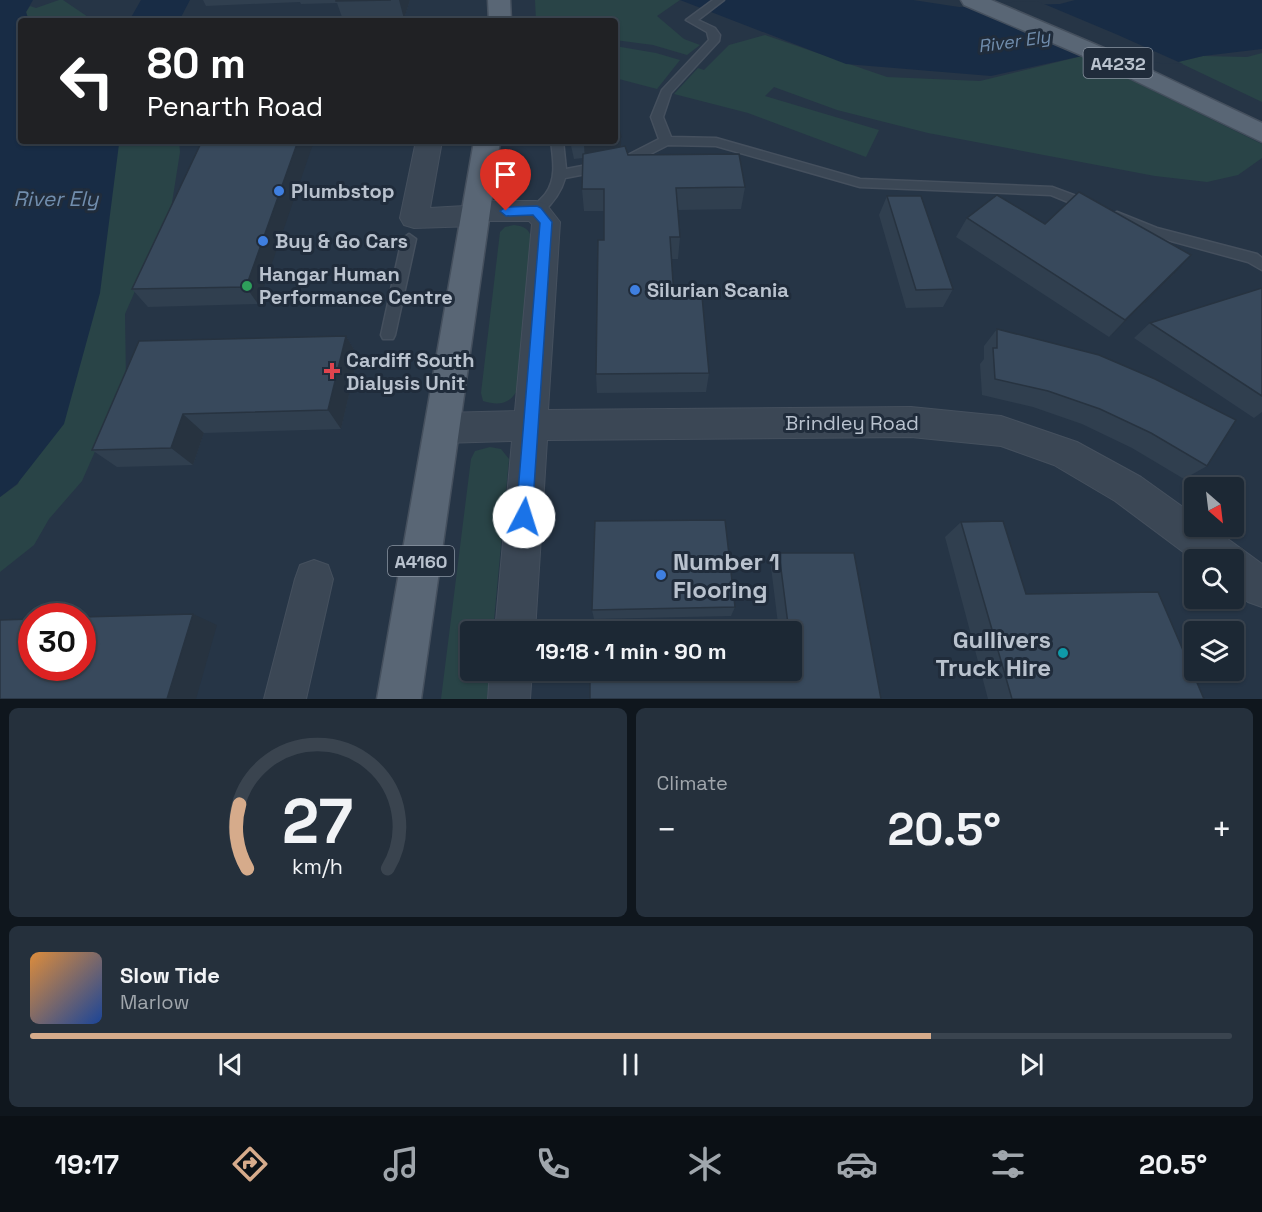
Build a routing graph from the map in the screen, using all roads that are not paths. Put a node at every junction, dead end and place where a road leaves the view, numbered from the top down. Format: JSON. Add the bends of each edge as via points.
{"nodes":[{"id":1,"x":499,"y":0,"type":"edge"},
{"id":2,"x":720,"y":0,"type":"edge"},
{"id":3,"x":972,"y":0,"type":"edge"},
{"id":4,"x":1012,"y":0,"type":"edge"},
{"id":5,"x":500,"y":18,"type":"edge"},
{"id":6,"x":1262,"y":112,"type":"edge"},
{"id":7,"x":1262,"y":133,"type":"edge"},
{"id":8,"x":666,"y":141,"type":"junction"},
{"id":9,"x":428,"y":144,"type":"edge"},
{"id":10,"x":487,"y":144,"type":"edge"},
{"id":11,"x":557,"y":144,"type":"edge"},
{"id":12,"x":561,"y":174,"type":"junction"},
{"id":13,"x":537,"y":211,"type":"junction"},
{"id":14,"x":476,"y":214,"type":"junction"},
{"id":15,"x":412,"y":229,"type":"junction"},
{"id":16,"x":1262,"y":265,"type":"edge"},
{"id":17,"x":388,"y":335,"type":"dead end"},
{"id":18,"x":532,"y":425,"type":"junction"},
{"id":19,"x":442,"y":428,"type":"junction"},
{"id":20,"x":1210,"y":549,"type":"edge"},
{"id":21,"x":1244,"y":574,"type":"edge"},
{"id":22,"x":314,"y":579,"type":"dead end"},
{"id":23,"x":1262,"y":588,"type":"edge"},
{"id":24,"x":515,"y":621,"type":"edge"},
{"id":25,"x":510,"y":681,"type":"edge"},
{"id":26,"x":285,"y":699,"type":"edge"},
{"id":27,"x":399,"y":699,"type":"edge"},
{"id":28,"x":509,"y":699,"type":"edge"}],
"edges":[{"from":1,"to":5,"type":"main road"},
{"from":2,"to":8,"type":"lane","via":[[691,20],[711,30],[714,41],[666,92],[657,117]]},
{"from":3,"to":7,"type":"main road","number":"A4232","via":[[1098,54]]},
{"from":4,"to":6,"type":"main road","number":"A4232"},
{"from":8,"to":12,"type":"lane","via":[[623,163]]},
{"from":8,"to":16,"type":"lane","via":[[716,142],[860,183],[1052,191],[1154,232],[1252,258]]},
{"from":9,"to":15,"type":"street"},
{"from":10,"to":14,"type":"main road","number":"A4160"},
{"from":11,"to":12,"type":"lane"},
{"from":12,"to":13,"type":"lane","via":[[551,198]]},
{"from":13,"to":14,"type":"street"},
{"from":13,"to":18,"type":"street","via":[[546,222]]},
{"from":14,"to":15,"type":"street"},
{"from":14,"to":19,"type":"main road","number":"A4160"},
{"from":15,"to":17,"type":"lane"},
{"from":18,"to":19,"type":"street","name":"Brindley Road"},
{"from":18,"to":20,"type":"street","name":"Brindley Road","via":[[911,422],[1001,431],[1065,453],[1118,483]]},
{"from":18,"to":24,"type":"street"},
{"from":19,"to":27,"type":"main road","number":"A4160"},
{"from":21,"to":23,"type":"street"},
{"from":22,"to":26,"type":"street"},
{"from":25,"to":28,"type":"street"}]}
